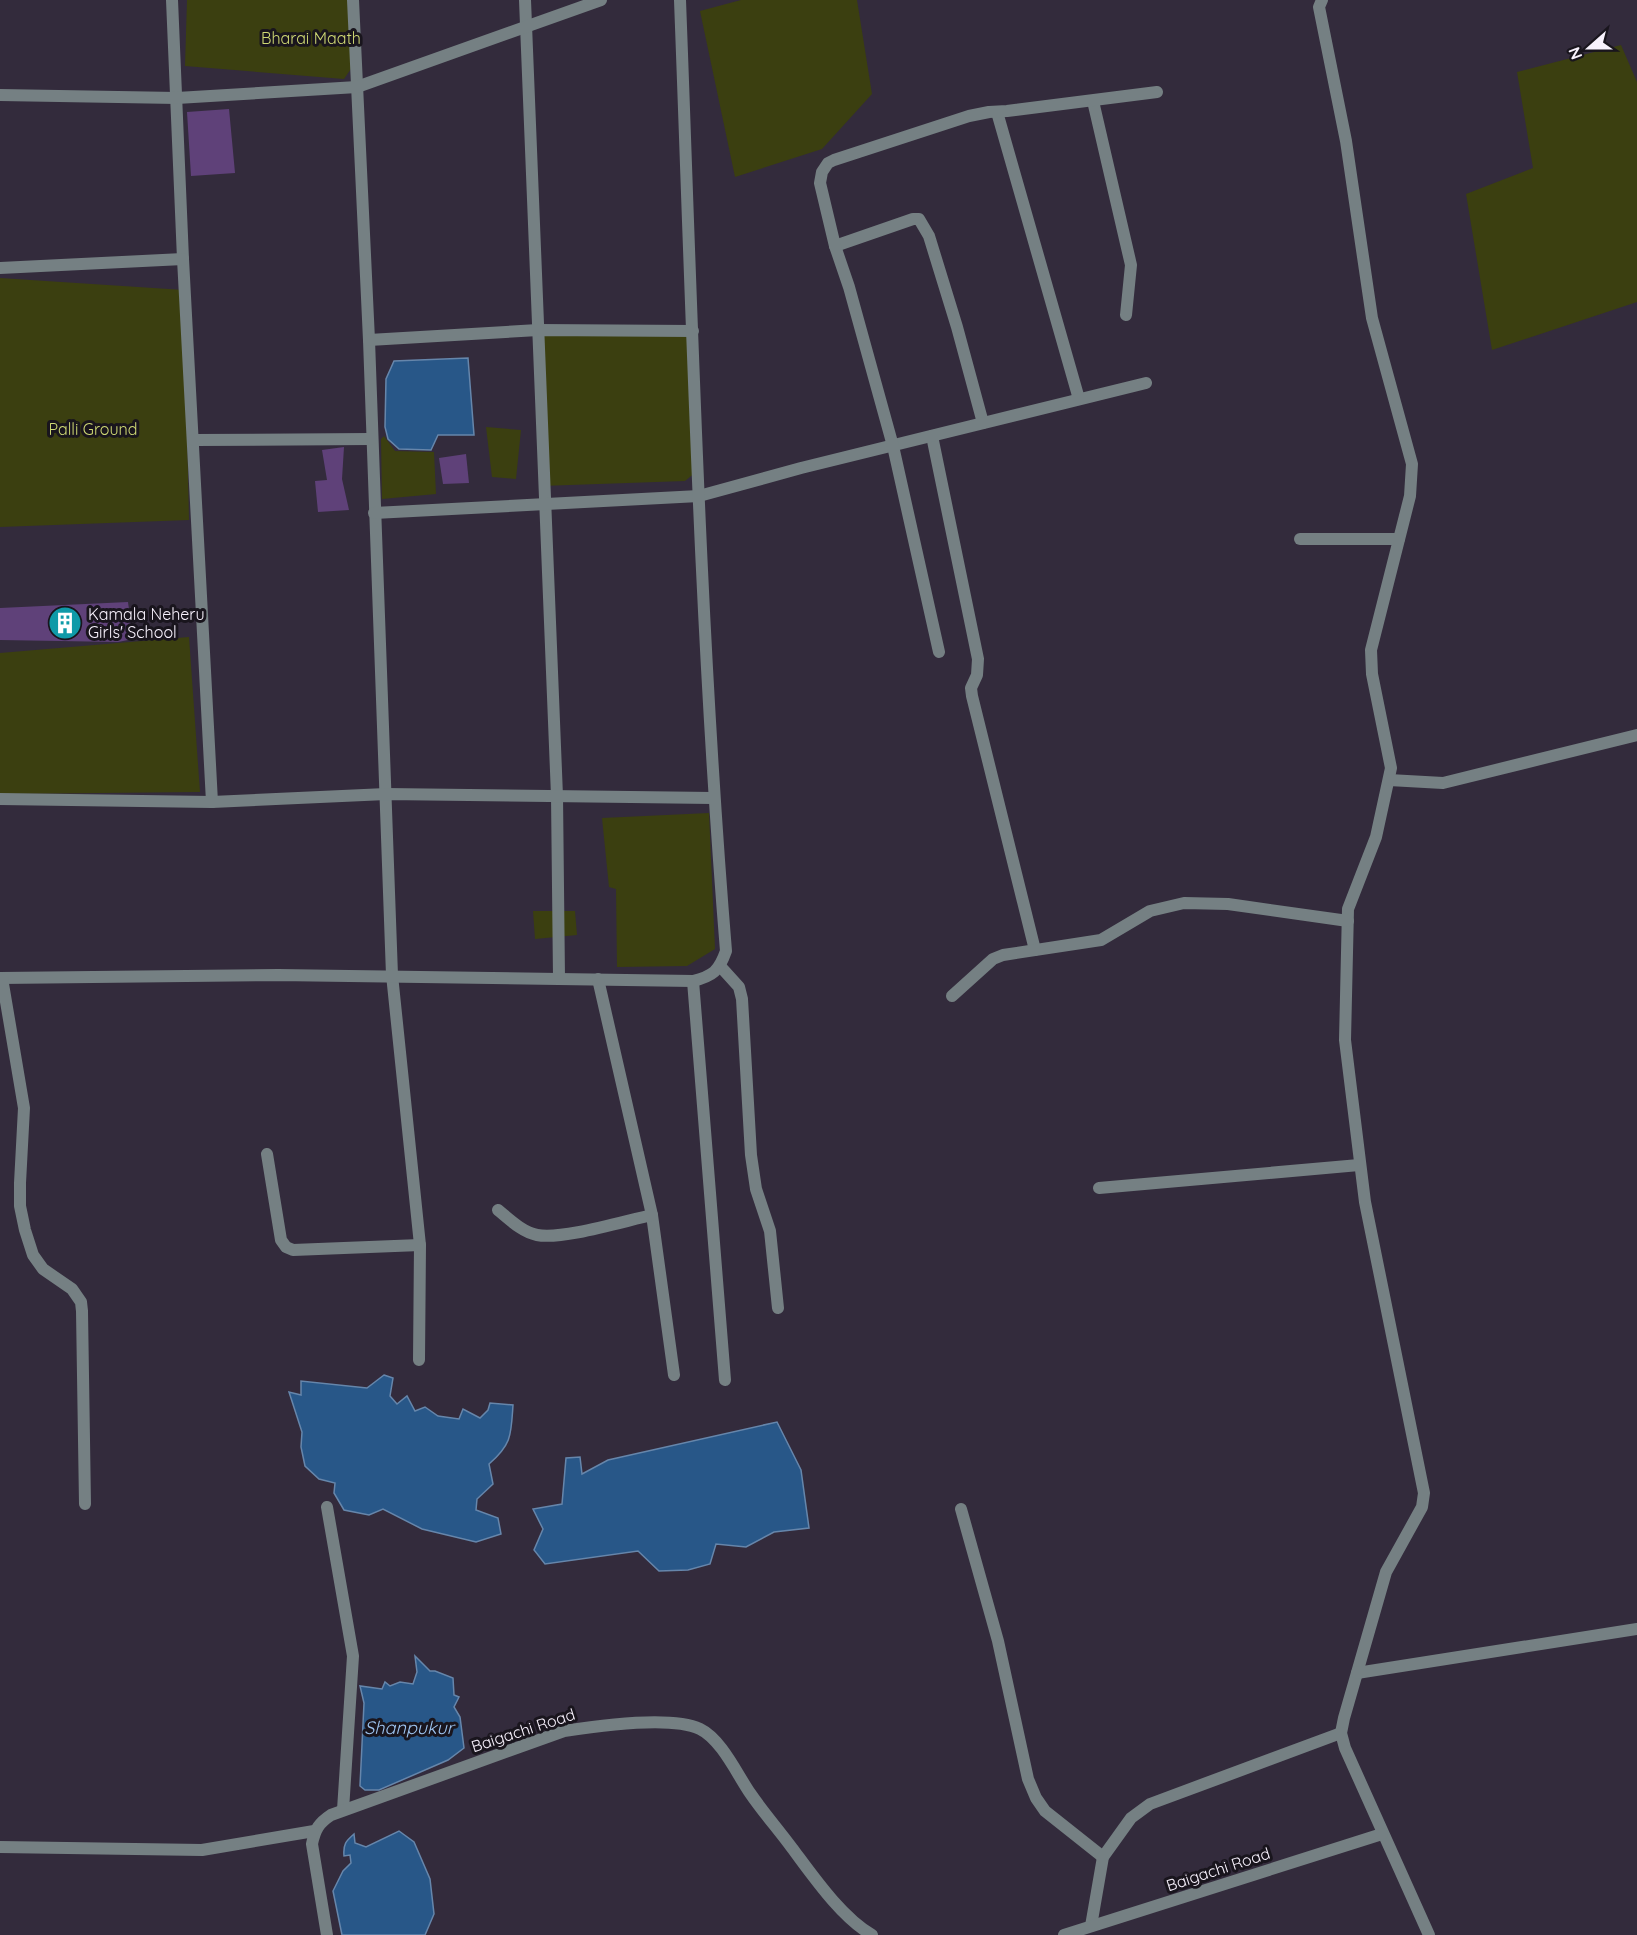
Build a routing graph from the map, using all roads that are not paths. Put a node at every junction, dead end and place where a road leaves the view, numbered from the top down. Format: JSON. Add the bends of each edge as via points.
{"nodes":[{"id":1,"x":172,"y":0,"type":"edge"},
{"id":2,"x":353,"y":0,"type":"edge"},
{"id":3,"x":525,"y":0,"type":"edge"},
{"id":4,"x":601,"y":0,"type":"edge"},
{"id":5,"x":680,"y":0,"type":"edge"},
{"id":6,"x":1322,"y":0,"type":"edge"},
{"id":7,"x":527,"y":26,"type":"junction"},
{"id":8,"x":357,"y":87,"type":"junction"},
{"id":9,"x":1157,"y":92,"type":"dead end"},
{"id":10,"x":0,"y":94,"type":"edge"},
{"id":11,"x":177,"y":98,"type":"junction"},
{"id":12,"x":1093,"y":100,"type":"junction"},
{"id":13,"x":997,"y":112,"type":"junction"},
{"id":14,"x":835,"y":246,"type":"junction"},
{"id":15,"x":183,"y":259,"type":"junction"},
{"id":16,"x":0,"y":268,"type":"edge"},
{"id":17,"x":1126,"y":315,"type":"dead end"},
{"id":18,"x":538,"y":330,"type":"junction"},
{"id":19,"x":693,"y":331,"type":"junction"},
{"id":20,"x":369,"y":340,"type":"junction"},
{"id":21,"x":1146,"y":383,"type":"dead end"},
{"id":22,"x":1079,"y":399,"type":"junction"},
{"id":23,"x":982,"y":423,"type":"junction"},
{"id":24,"x":932,"y":436,"type":"junction"},
{"id":25,"x":371,"y":439,"type":"junction"},
{"id":26,"x":194,"y":440,"type":"junction"},
{"id":27,"x":893,"y":446,"type":"junction"},
{"id":28,"x":699,"y":496,"type":"junction"},
{"id":29,"x":545,"y":504,"type":"junction"},
{"id":30,"x":374,"y":513,"type":"junction"},
{"id":31,"x":1300,"y":539,"type":"dead end"},
{"id":32,"x":1399,"y":539,"type":"junction"},
{"id":33,"x":939,"y":651,"type":"dead end"},
{"id":34,"x":1637,"y":735,"type":"edge"},
{"id":35,"x":1389,"y":780,"type":"junction"},
{"id":36,"x":386,"y":794,"type":"junction"},
{"id":37,"x":556,"y":796,"type":"junction"},
{"id":38,"x":713,"y":798,"type":"junction"},
{"id":39,"x":0,"y":799,"type":"edge"},
{"id":40,"x":212,"y":802,"type":"junction"},
{"id":41,"x":1348,"y":921,"type":"junction"},
{"id":42,"x":1035,"y":950,"type":"junction"},
{"id":43,"x":720,"y":966,"type":"junction"},
{"id":44,"x":392,"y":975,"type":"junction"},
{"id":45,"x":1,"y":978,"type":"edge"},
{"id":46,"x":559,"y":978,"type":"junction"},
{"id":47,"x":598,"y":979,"type":"junction"},
{"id":48,"x":693,"y":981,"type":"junction"},
{"id":49,"x":952,"y":996,"type":"dead end"},
{"id":50,"x":267,"y":1154,"type":"dead end"},
{"id":51,"x":1359,"y":1165,"type":"junction"},
{"id":52,"x":1099,"y":1188,"type":"dead end"},
{"id":53,"x":498,"y":1210,"type":"dead end"},
{"id":54,"x":652,"y":1215,"type":"junction"},
{"id":55,"x":420,"y":1245,"type":"junction"},
{"id":56,"x":778,"y":1308,"type":"dead end"},
{"id":57,"x":418,"y":1360,"type":"dead end"},
{"id":58,"x":675,"y":1375,"type":"dead end"},
{"id":59,"x":725,"y":1380,"type":"dead end"},
{"id":60,"x":85,"y":1504,"type":"dead end"},
{"id":61,"x":327,"y":1507,"type":"dead end"},
{"id":62,"x":961,"y":1509,"type":"dead end"},
{"id":63,"x":1637,"y":1629,"type":"edge"},
{"id":64,"x":1357,"y":1673,"type":"junction"},
{"id":65,"x":1341,"y":1733,"type":"junction"},
{"id":66,"x":343,"y":1810,"type":"junction"},
{"id":67,"x":314,"y":1831,"type":"junction"},
{"id":68,"x":1382,"y":1834,"type":"junction"},
{"id":69,"x":0,"y":1847,"type":"edge"},
{"id":70,"x":1103,"y":1857,"type":"junction"},
{"id":71,"x":1091,"y":1926,"type":"junction"},
{"id":72,"x":854,"y":1930,"type":"edge"},
{"id":73,"x":327,"y":1935,"type":"edge"},
{"id":74,"x":872,"y":1935,"type":"edge"},
{"id":75,"x":1064,"y":1935,"type":"edge"},
{"id":76,"x":1429,"y":1935,"type":"edge"}],
"edges":[{"from":1,"to":11,"type":"street"},
{"from":2,"to":8,"type":"street"},
{"from":3,"to":7,"type":"street"},
{"from":4,"to":7,"type":"street"},
{"from":5,"to":19,"type":"street"},
{"from":6,"to":32,"type":"street","via":[[1319,7],[1346,141],[1372,318],[1412,464],[1410,496]]},
{"from":7,"to":8,"type":"street"},
{"from":7,"to":18,"type":"street"},
{"from":8,"to":11,"type":"street"},
{"from":8,"to":20,"type":"street"},
{"from":9,"to":12,"type":"street"},
{"from":10,"to":11,"type":"street"},
{"from":11,"to":15,"type":"street"},
{"from":12,"to":13,"type":"street"},
{"from":12,"to":17,"type":"street","via":[[1131,265]]},
{"from":13,"to":14,"type":"street","via":[[969,116],[828,163],[820,183]]},
{"from":13,"to":22,"type":"street"},
{"from":14,"to":23,"type":"street","via":[[919,219],[929,236]]},
{"from":14,"to":27,"type":"street"},
{"from":15,"to":16,"type":"street"},
{"from":15,"to":26,"type":"street"},
{"from":18,"to":19,"type":"street"},
{"from":18,"to":20,"type":"street"},
{"from":18,"to":29,"type":"street"},
{"from":19,"to":28,"type":"street"},
{"from":20,"to":25,"type":"street"},
{"from":21,"to":22,"type":"street"},
{"from":22,"to":23,"type":"street"},
{"from":23,"to":24,"type":"street"},
{"from":24,"to":27,"type":"street"},
{"from":24,"to":42,"type":"street","via":[[978,659],[972,696]]},
{"from":25,"to":26,"type":"street"},
{"from":25,"to":30,"type":"street"},
{"from":26,"to":40,"type":"street"},
{"from":27,"to":28,"type":"street"},
{"from":27,"to":33,"type":"street"},
{"from":28,"to":29,"type":"street"},
{"from":28,"to":38,"type":"street"},
{"from":29,"to":30,"type":"street"},
{"from":29,"to":37,"type":"street"},
{"from":30,"to":36,"type":"street"},
{"from":31,"to":32,"type":"street"},
{"from":32,"to":35,"type":"street","via":[[1371,650],[1372,674],[1391,760]]},
{"from":34,"to":35,"type":"street","via":[[1443,783]]},
{"from":35,"to":41,"type":"street","via":[[1376,837],[1348,909]]},
{"from":36,"to":37,"type":"street"},
{"from":36,"to":40,"type":"street"},
{"from":36,"to":44,"type":"street"},
{"from":37,"to":38,"type":"street"},
{"from":37,"to":46,"type":"street"},
{"from":38,"to":43,"type":"street","via":[[726,951]]},
{"from":39,"to":40,"type":"street"},
{"from":41,"to":42,"type":"street","via":[[1228,904],[1184,903],[1150,911],[1101,940]]},
{"from":41,"to":51,"type":"street","via":[[1345,1040]]},
{"from":42,"to":49,"type":"street","via":[[993,959]]},
{"from":43,"to":48,"type":"street","via":[[708,977]]},
{"from":43,"to":56,"type":"street","via":[[739,987],[742,999],[751,1155],[756,1189],[771,1231]]},
{"from":44,"to":45,"type":"street"},
{"from":44,"to":46,"type":"street"},
{"from":44,"to":55,"type":"street"},
{"from":45,"to":60,"type":"street","via":[[23,1098],[20,1206],[25,1230],[33,1255],[43,1269],[72,1289],[81,1302]]},
{"from":46,"to":47,"type":"street"},
{"from":47,"to":48,"type":"street"},
{"from":47,"to":54,"type":"street"},
{"from":48,"to":59,"type":"street"},
{"from":50,"to":55,"type":"street","via":[[281,1240],[286,1247],[293,1250]]},
{"from":51,"to":52,"type":"street"},
{"from":51,"to":64,"type":"street","via":[[1424,1493],[1422,1507],[1386,1572]]},
{"from":53,"to":54,"type":"street","via":[[535,1235],[554,1236]]},
{"from":54,"to":58,"type":"street"},
{"from":55,"to":57,"type":"street"},
{"from":61,"to":66,"type":"street","via":[[353,1656]]},
{"from":62,"to":70,"type":"street","via":[[998,1641],[1028,1779],[1045,1811]]},
{"from":63,"to":64,"type":"street"},
{"from":64,"to":65,"type":"street"},
{"from":65,"to":68,"type":"street"},
{"from":65,"to":70,"type":"street","via":[[1149,1804],[1131,1818]]},
{"from":66,"to":67,"type":"street","name":"Baigachi Road","via":[[319,1823]]},
{"from":66,"to":72,"type":"street","name":"Baigachi Road","via":[[564,1731],[604,1725],[678,1723],[700,1729],[714,1739],[750,1794]]},
{"from":67,"to":69,"type":"street","via":[[202,1850]]},
{"from":67,"to":73,"type":"street","via":[[312,1844]]},
{"from":68,"to":71,"type":"street","name":"Baigachi Road"},
{"from":68,"to":76,"type":"street"},
{"from":70,"to":71,"type":"street"},
{"from":71,"to":75,"type":"street","name":"Baigachi Road"},
{"from":72,"to":74,"type":"street","name":"Baigachi Road"}]}
